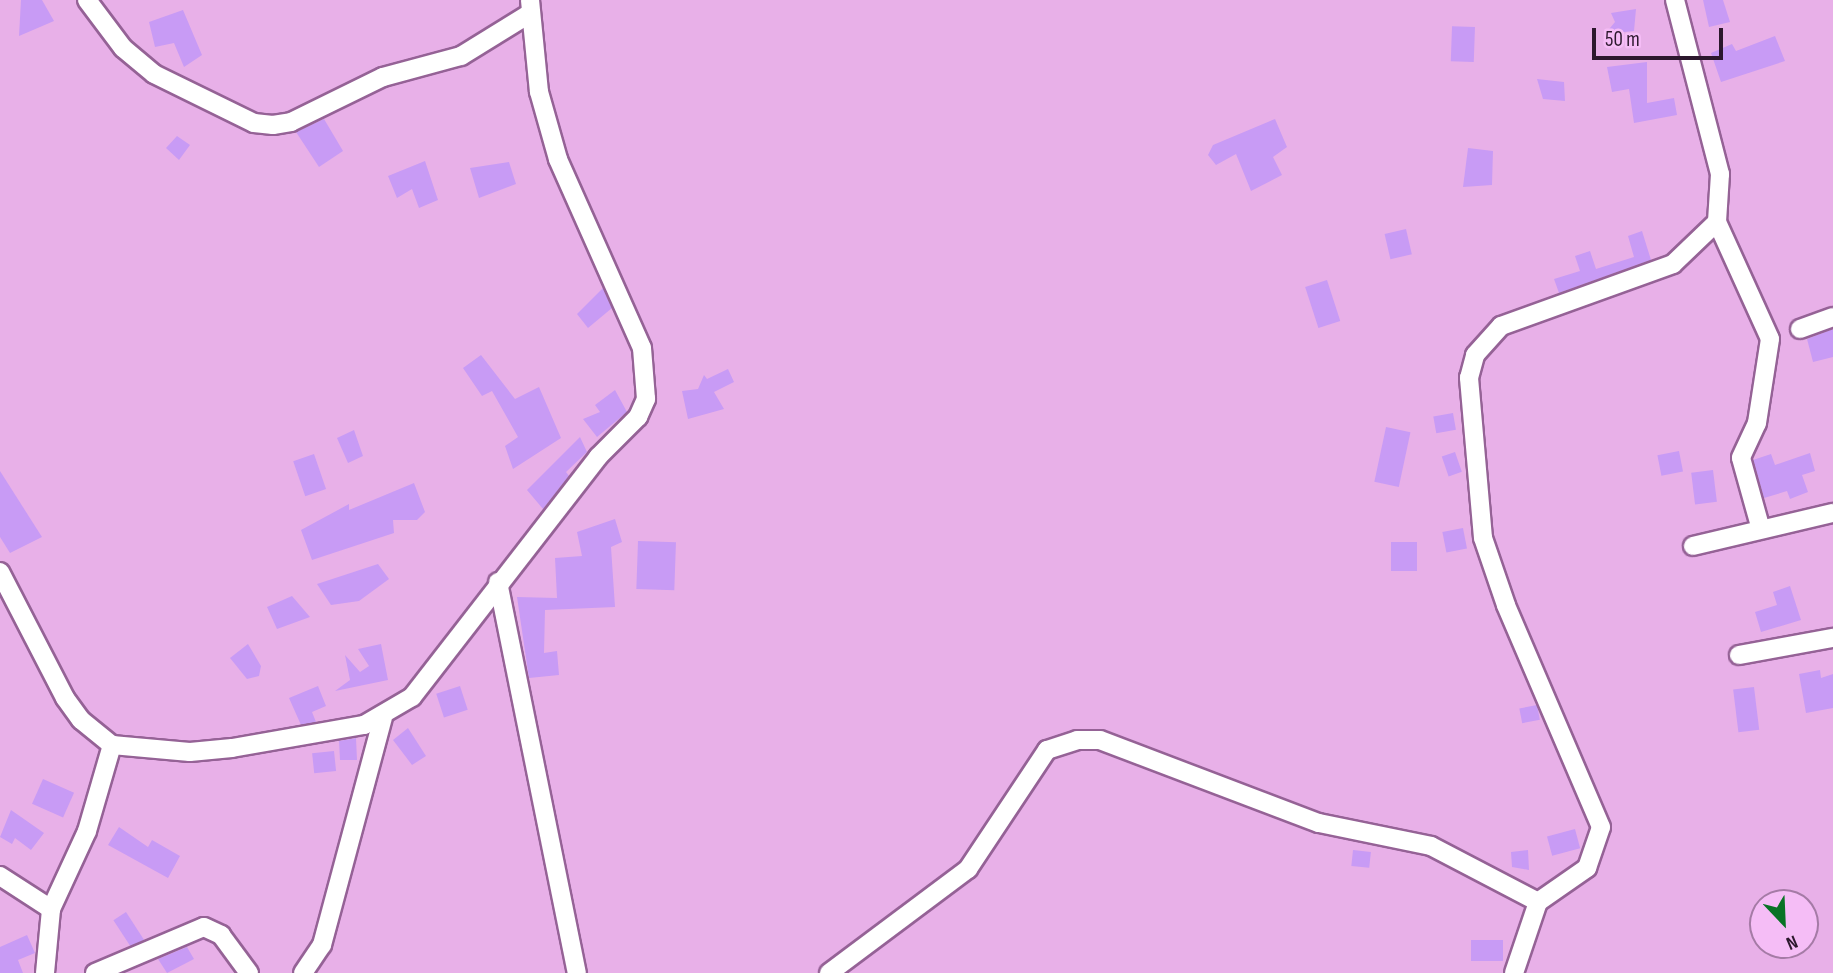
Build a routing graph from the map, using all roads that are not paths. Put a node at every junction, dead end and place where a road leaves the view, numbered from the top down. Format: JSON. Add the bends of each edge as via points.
{"nodes":[{"id":1,"x":88,"y":0,"type":"edge"},
{"id":2,"x":1675,"y":0,"type":"edge"},
{"id":3,"x":529,"y":7,"type":"edge"},
{"id":4,"x":1717,"y":222,"type":"junction"},
{"id":5,"x":1833,"y":317,"type":"edge"},
{"id":6,"x":1800,"y":328,"type":"dead end"},
{"id":7,"x":1833,"y":513,"type":"edge"},
{"id":8,"x":1760,"y":526,"type":"junction"},
{"id":9,"x":1693,"y":546,"type":"dead end"},
{"id":10,"x":0,"y":572,"type":"edge"},
{"id":11,"x":498,"y":582,"type":"junction"},
{"id":12,"x":1833,"y":638,"type":"edge"},
{"id":13,"x":1739,"y":655,"type":"dead end"},
{"id":14,"x":383,"y":718,"type":"junction"},
{"id":15,"x":112,"y":745,"type":"junction"},
{"id":16,"x":0,"y":876,"type":"edge"},
{"id":17,"x":1538,"y":902,"type":"junction"},
{"id":18,"x":51,"y":909,"type":"junction"},
{"id":19,"x":45,"y":973,"type":"edge"},
{"id":20,"x":95,"y":973,"type":"edge"},
{"id":21,"x":249,"y":973,"type":"edge"},
{"id":22,"x":303,"y":973,"type":"edge"},
{"id":23,"x":577,"y":973,"type":"edge"},
{"id":24,"x":829,"y":973,"type":"edge"},
{"id":25,"x":1514,"y":973,"type":"edge"}],
"edges":[{"from":1,"to":3,"type":"street","via":[[123,48],[154,74],[254,122],[273,125],[291,122],[383,77],[461,56]]},
{"from":2,"to":4,"type":"street","via":[[1720,174]]},
{"from":3,"to":11,"type":"street","via":[[539,92],[558,159],[642,348],[646,400],[638,417],[598,457]]},
{"from":4,"to":8,"type":"street","via":[[1770,339],[1757,423],[1741,458]]},
{"from":4,"to":17,"type":"street","via":[[1673,264],[1501,326],[1475,355],[1469,377],[1483,538],[1506,605],[1601,828],[1587,868]]},
{"from":5,"to":6,"type":"street"},
{"from":7,"to":8,"type":"street"},
{"from":8,"to":9,"type":"street"},
{"from":10,"to":15,"type":"street","via":[[65,698],[81,720]]},
{"from":11,"to":14,"type":"street","via":[[439,666]]},
{"from":11,"to":23,"type":"street"},
{"from":12,"to":13,"type":"street"},
{"from":14,"to":15,"type":"street","via":[[232,748],[190,752]]},
{"from":14,"to":22,"type":"street","via":[[322,945]]},
{"from":15,"to":18,"type":"street","via":[[86,831]]},
{"from":16,"to":18,"type":"street"},
{"from":17,"to":24,"type":"street","via":[[1431,846],[1319,823],[1100,740],[1077,740],[1047,750],[968,869]]},
{"from":17,"to":25,"type":"street"},
{"from":18,"to":19,"type":"street"},
{"from":20,"to":21,"type":"street","via":[[204,927],[221,935]]}]}
